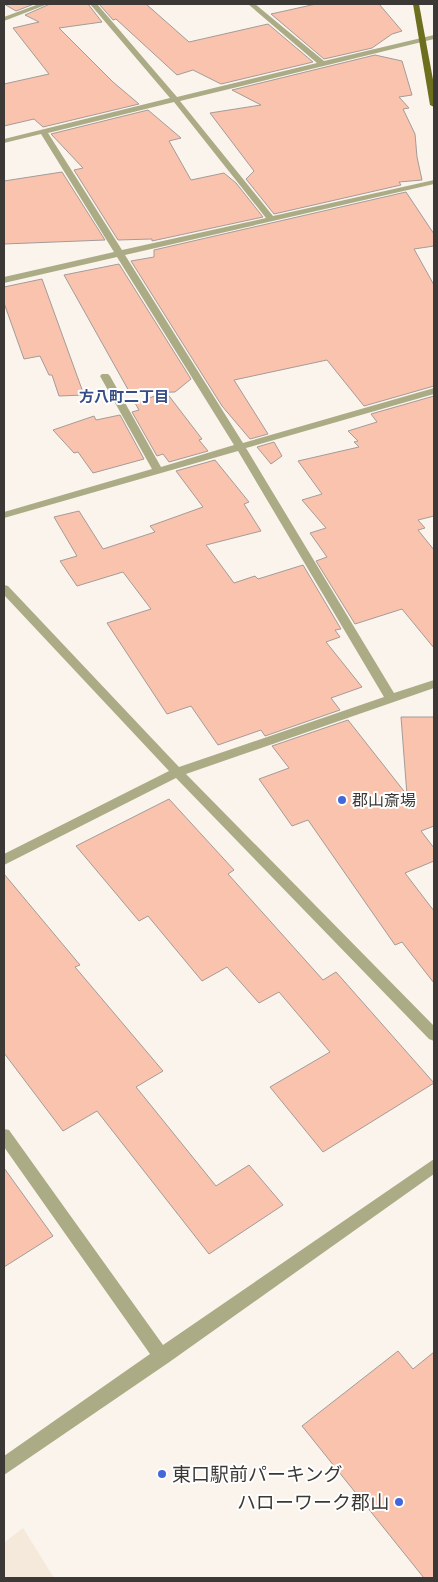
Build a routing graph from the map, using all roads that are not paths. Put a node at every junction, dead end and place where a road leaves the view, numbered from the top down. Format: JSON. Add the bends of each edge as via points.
{"nodes":[{"id":1,"x":45,"y":4,"type":"edge"},
{"id":2,"x":93,"y":4,"type":"edge"},
{"id":3,"x":251,"y":4,"type":"edge"},
{"id":4,"x":416,"y":4,"type":"edge"},
{"id":5,"x":4,"y":19,"type":"edge"},
{"id":6,"x":434,"y":37,"type":"edge"},
{"id":7,"x":423,"y":40,"type":"junction"},
{"id":8,"x":323,"y":64,"type":"junction"},
{"id":9,"x":175,"y":99,"type":"junction"},
{"id":10,"x":434,"y":105,"type":"edge"},
{"id":11,"x":43,"y":131,"type":"junction"},
{"id":12,"x":4,"y":141,"type":"edge"},
{"id":13,"x":434,"y":182,"type":"edge"},
{"id":14,"x":271,"y":219,"type":"junction"},
{"id":15,"x":120,"y":253,"type":"junction"},
{"id":16,"x":4,"y":280,"type":"edge"},
{"id":17,"x":105,"y":376,"type":"dead end"},
{"id":18,"x":434,"y":391,"type":"edge"},
{"id":19,"x":241,"y":448,"type":"junction"},
{"id":20,"x":158,"y":471,"type":"junction"},
{"id":21,"x":4,"y":515,"type":"edge"},
{"id":22,"x":4,"y":589,"type":"edge"},
{"id":23,"x":434,"y":684,"type":"edge"},
{"id":24,"x":391,"y":698,"type":"junction"},
{"id":25,"x":178,"y":772,"type":"junction"},
{"id":26,"x":4,"y":860,"type":"edge"},
{"id":27,"x":434,"y":1034,"type":"edge"},
{"id":28,"x":4,"y":1135,"type":"edge"},
{"id":29,"x":434,"y":1166,"type":"edge"},
{"id":30,"x":162,"y":1357,"type":"junction"},
{"id":31,"x":4,"y":1466,"type":"edge"}],
"edges":[{"from":1,"to":5,"type":"street"},
{"from":2,"to":9,"type":"street"},
{"from":3,"to":8,"type":"street"},
{"from":4,"to":7,"type":"main road"},
{"from":6,"to":7,"type":"street"},
{"from":7,"to":8,"type":"street"},
{"from":7,"to":10,"type":"main road"},
{"from":8,"to":9,"type":"street"},
{"from":9,"to":11,"type":"street"},
{"from":9,"to":14,"type":"street"},
{"from":11,"to":12,"type":"street"},
{"from":11,"to":15,"type":"street"},
{"from":13,"to":14,"type":"street"},
{"from":14,"to":15,"type":"street"},
{"from":15,"to":16,"type":"street"},
{"from":15,"to":19,"type":"street"},
{"from":17,"to":20,"type":"street"},
{"from":18,"to":19,"type":"street"},
{"from":19,"to":20,"type":"street"},
{"from":19,"to":24,"type":"street"},
{"from":20,"to":21,"type":"street"},
{"from":22,"to":25,"type":"street"},
{"from":23,"to":24,"type":"street"},
{"from":24,"to":25,"type":"street"},
{"from":25,"to":26,"type":"street"},
{"from":25,"to":27,"type":"street"},
{"from":28,"to":30,"type":"street"},
{"from":29,"to":30,"type":"street"},
{"from":30,"to":31,"type":"street"}]}
